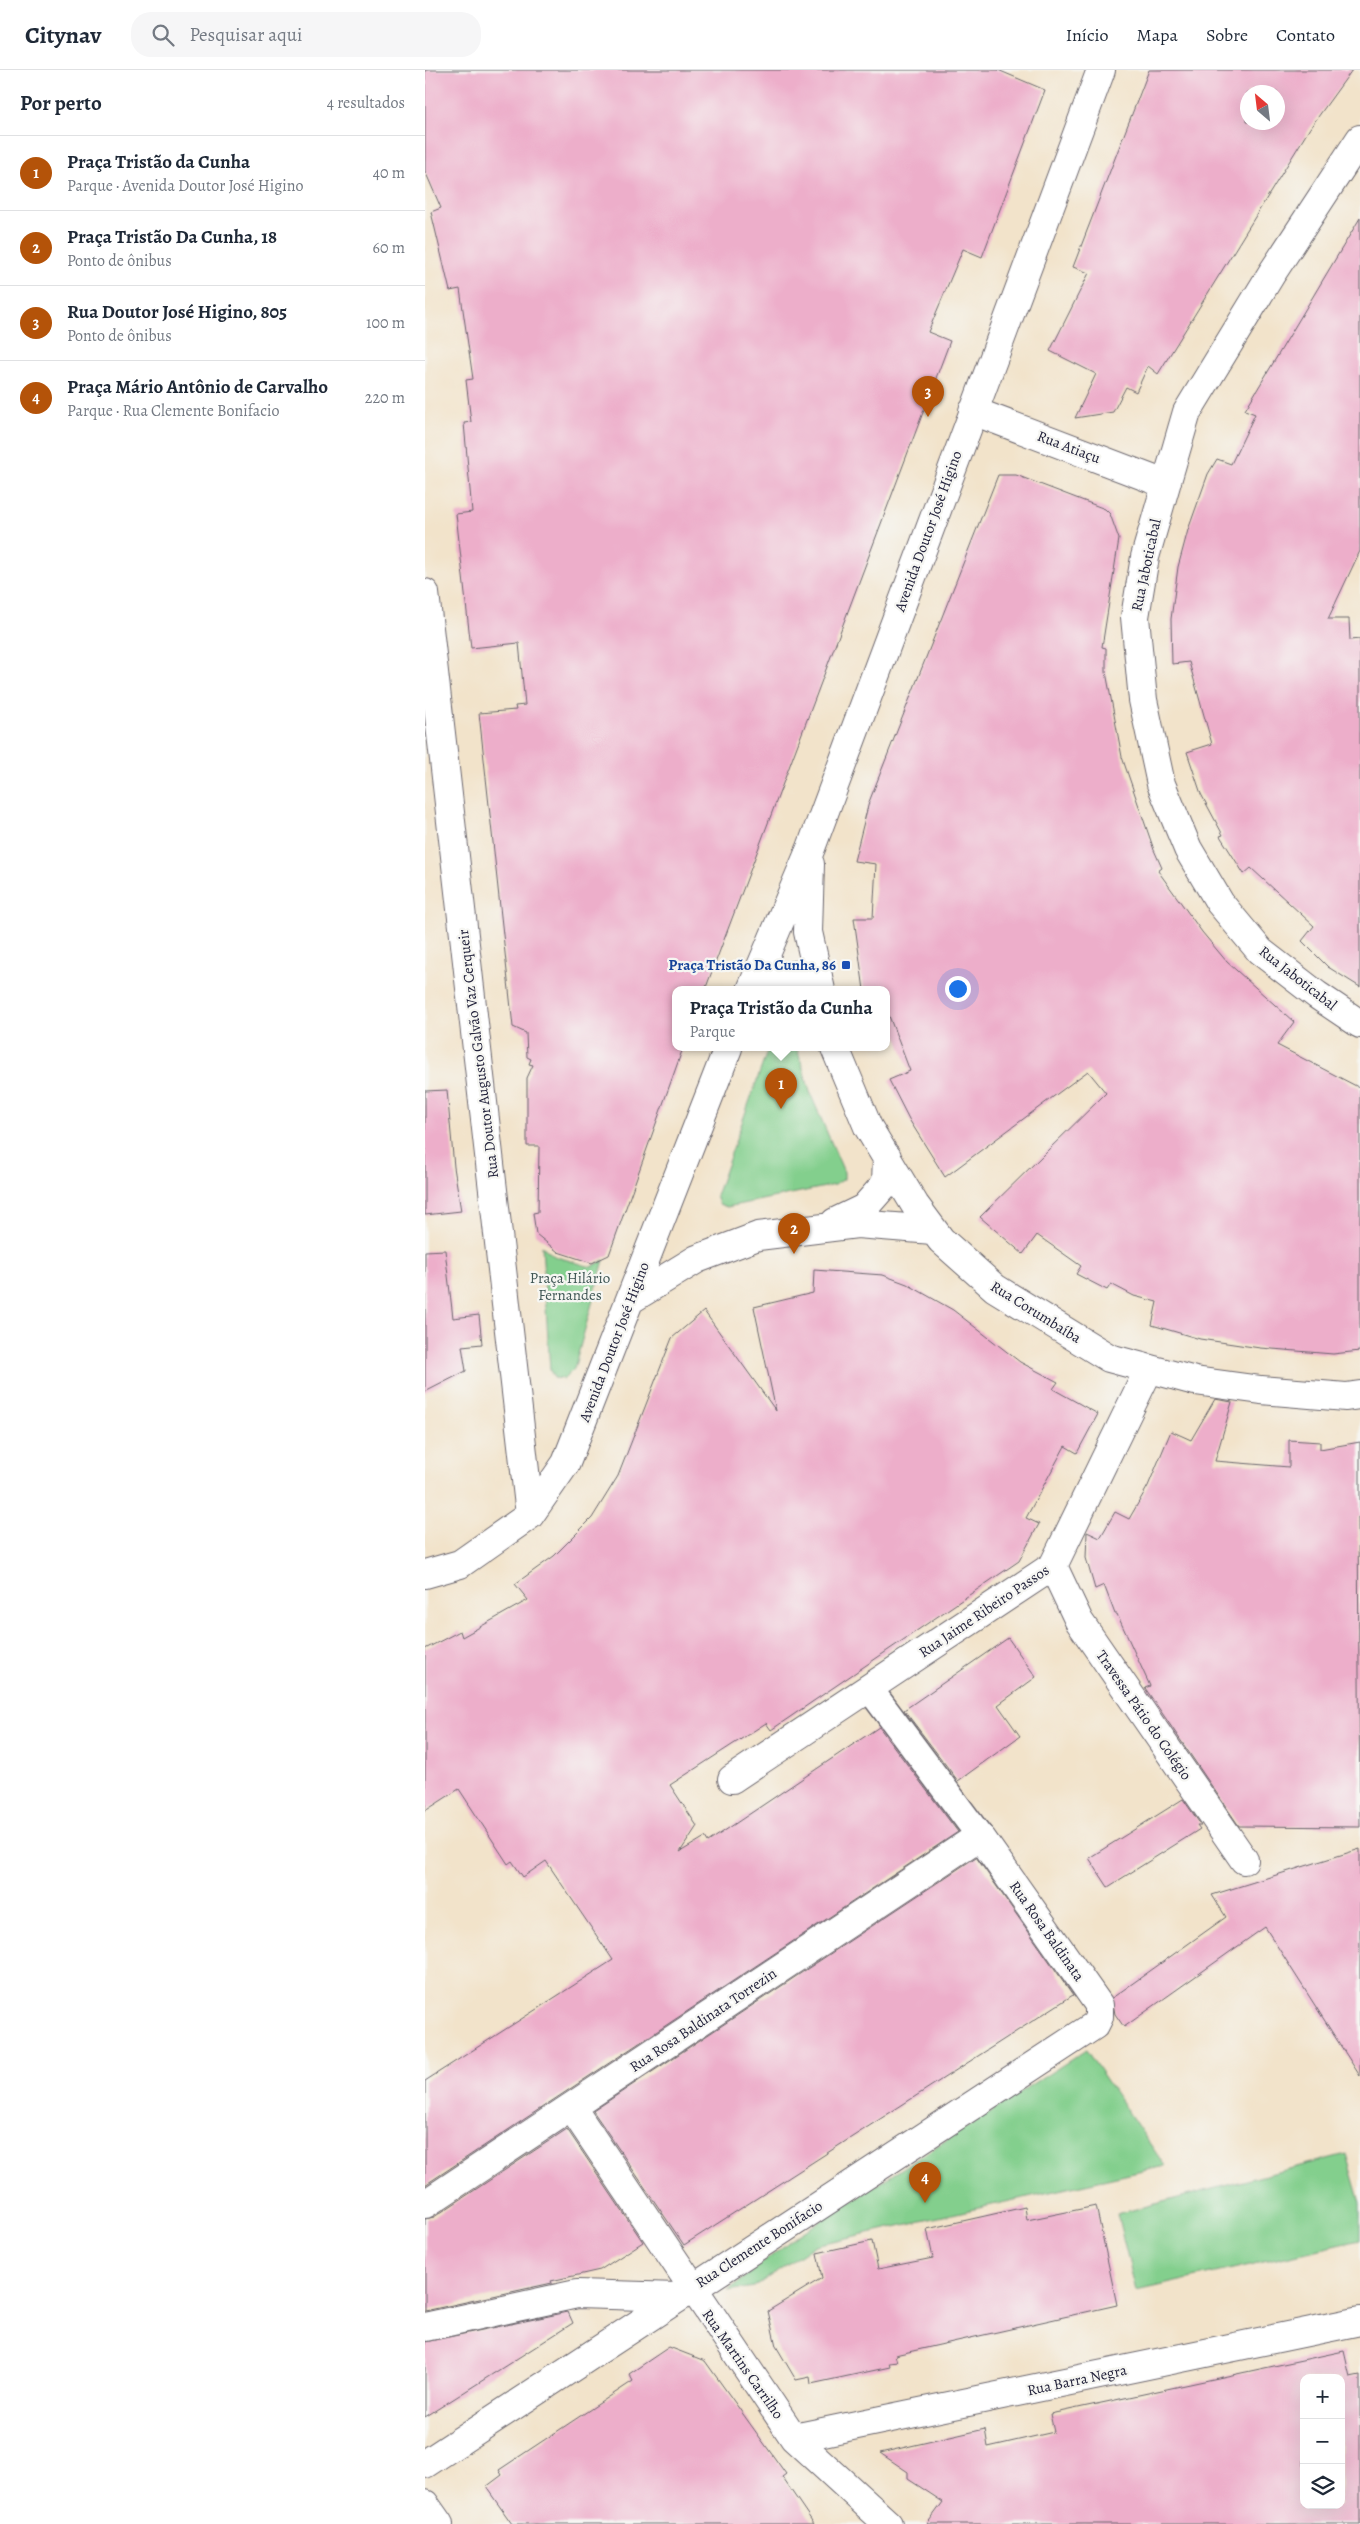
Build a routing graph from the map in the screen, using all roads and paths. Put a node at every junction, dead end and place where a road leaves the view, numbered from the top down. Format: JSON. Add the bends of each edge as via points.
{"nodes":[{"id":1,"x":1101,"y":70,"type":"edge"},
{"id":2,"x":1360,"y":139,"type":"edge"},
{"id":3,"x":973,"y":411,"type":"junction"},
{"id":4,"x":1165,"y":484,"type":"junction"},
{"id":5,"x":425,"y":593,"type":"edge"},
{"id":6,"x":811,"y":848,"type":"junction"},
{"id":7,"x":819,"y":983,"type":"edge"},
{"id":8,"x":752,"y":986,"type":"edge"},
{"id":9,"x":758,"y":986,"type":"edge"},
{"id":10,"x":1360,"y":1024,"type":"edge"},
{"id":11,"x":728,"y":1051,"type":"edge"},
{"id":12,"x":836,"y":1051,"type":"edge"},
{"id":13,"x":887,"y":1157,"type":"junction"},
{"id":14,"x":827,"y":1226,"type":"junction"},
{"id":15,"x":933,"y":1230,"type":"junction"},
{"id":16,"x":630,"y":1300,"type":"junction"},
{"id":17,"x":1149,"y":1369,"type":"junction"},
{"id":18,"x":1360,"y":1394,"type":"edge"},
{"id":19,"x":530,"y":1515,"type":"junction"},
{"id":20,"x":1053,"y":1566,"type":"junction"},
{"id":21,"x":425,"y":1574,"type":"edge"},
{"id":22,"x":869,"y":1688,"type":"junction"},
{"id":23,"x":732,"y":1779,"type":"dead end"},
{"id":24,"x":982,"y":1839,"type":"junction"},
{"id":25,"x":1245,"y":1860,"type":"dead end"},
{"id":26,"x":1095,"y":2025,"type":"joint"},
{"id":27,"x":572,"y":2108,"type":"junction"},
{"id":28,"x":425,"y":2204,"type":"edge"},
{"id":29,"x":685,"y":2293,"type":"junction"},
{"id":30,"x":1360,"y":2321,"type":"edge"},
{"id":31,"x":425,"y":2327,"type":"edge"},
{"id":32,"x":794,"y":2438,"type":"junction"},
{"id":33,"x":425,"y":2464,"type":"edge"},
{"id":34,"x":425,"y":2504,"type":"edge"},
{"id":35,"x":439,"y":2524,"type":"edge"},
{"id":36,"x":888,"y":2524,"type":"edge"}],
"edges":[{"from":1,"to":3,"type":"street","name":"Avenida Doutor José Higino"},
{"from":2,"to":4,"type":"street","name":"Rua Jaboticabal","via":[[1272,273],[1187,412]]},
{"from":3,"to":4,"type":"street","name":"Rua Atiaçu"},
{"from":3,"to":6,"type":"street","name":"Avenida Doutor José Higino"},
{"from":4,"to":10,"type":"street","name":"Rua Jaboticabal","via":[[1145,557],[1135,617],[1143,700],[1161,784],[1188,849],[1220,903],[1261,951]]},
{"from":5,"to":19,"type":"street","name":"Rua Doutor Augusto Galvão Vaz Cerqueir"},
{"from":6,"to":7,"type":"street","via":[[809,932]]},
{"from":6,"to":8,"type":"street","name":"Avenida Doutor José Higino"},
{"from":7,"to":9,"type":"street","via":[[805,974],[783,976]]},
{"from":11,"to":16,"type":"street","name":"Avenida Doutor José Higino"},
{"from":12,"to":13,"type":"street","name":"Rua Corumbaíba","via":[[868,1127]]},
{"from":13,"to":14,"type":"street","via":[[886,1183],[865,1208]]},
{"from":13,"to":15,"type":"street","name":"Rua Corumbaíba"},
{"from":14,"to":15,"type":"street","via":[[857,1224]]},
{"from":14,"to":16,"type":"street","via":[[758,1236],[707,1254]]},
{"from":15,"to":17,"type":"street","name":"Rua Corumbaíba","via":[[995,1288],[1109,1358]]},
{"from":16,"to":19,"type":"street","name":"Avenida Doutor José Higino","via":[[566,1463]]},
{"from":17,"to":18,"type":"street","name":"Rua Corumbaíba","via":[[1195,1381],[1261,1390],[1346,1397]]},
{"from":17,"to":20,"type":"street","name":"Rua Jaime Ribeiro Passos"},
{"from":19,"to":21,"type":"street","name":"Avenida Doutor José Higino","via":[[460,1564]]},
{"from":20,"to":22,"type":"street","name":"Rua Jaime Ribeiro Passos"},
{"from":20,"to":25,"type":"street","name":"Travessa Pátio do Colégio","via":[[1079,1621]]},
{"from":22,"to":23,"type":"street","name":"Rua Jaime Ribeiro Passos"},
{"from":22,"to":24,"type":"street"},
{"from":24,"to":26,"type":"street","name":"Rua Rosa Baldinata","via":[[1097,2001],[1099,2017]]},
{"from":24,"to":27,"type":"street","name":"Rua Rosa Baldinata Torrezin","via":[[968,1842]]},
{"from":26,"to":29,"type":"street","name":"Rua Clemente Bonifacio"},
{"from":27,"to":28,"type":"street","name":"Rua Rosa Baldinata Torrezin"},
{"from":27,"to":29,"type":"street","name":"Rua Martins Carrilho"},
{"from":29,"to":31,"type":"street","via":[[577,2294]]},
{"from":29,"to":32,"type":"street","name":"Rua Martins Carrilho"},
{"from":29,"to":33,"type":"street","name":"Rua Clemente Bonifacio"},
{"from":30,"to":32,"type":"street","name":"Rua Barra Negra"},
{"from":32,"to":36,"type":"street","name":"Rua Martins Carrilho"},
{"from":34,"to":35,"type":"street"}]}
